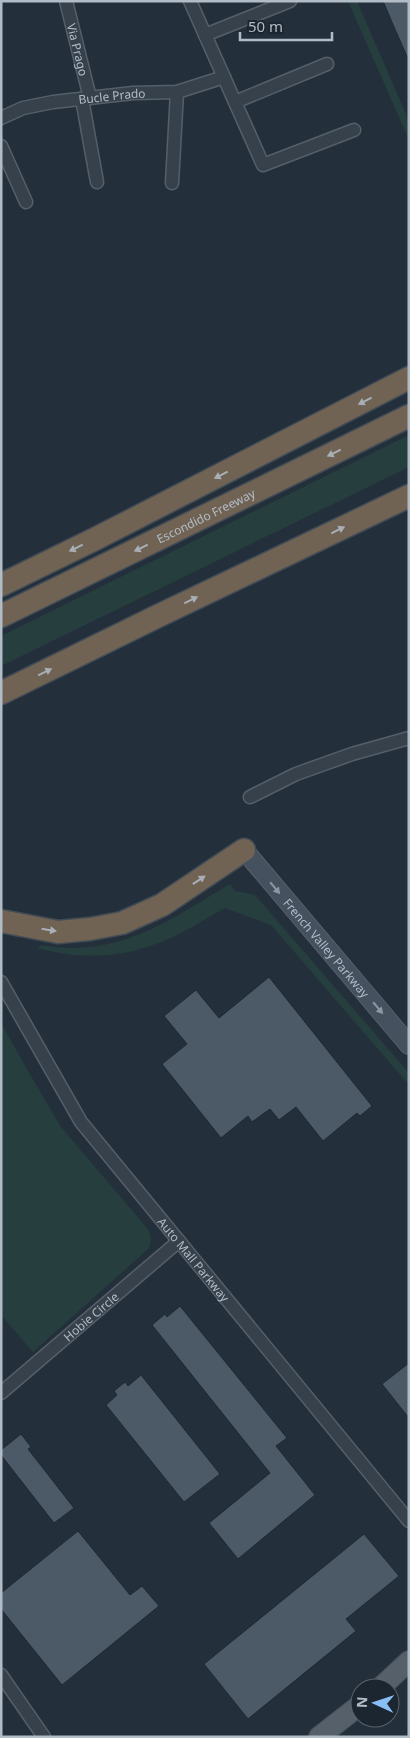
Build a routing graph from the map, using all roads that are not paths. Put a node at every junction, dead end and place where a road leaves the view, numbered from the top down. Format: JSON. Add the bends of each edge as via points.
{"nodes":[{"id":1,"x":66,"y":1,"type":"edge"},
{"id":2,"x":190,"y":1,"type":"edge"},
{"id":3,"x":290,"y":1,"type":"edge"},
{"id":4,"x":205,"y":36,"type":"junction"},
{"id":5,"x":327,"y":64,"type":"dead end"},
{"id":6,"x":224,"y":77,"type":"junction"},
{"id":7,"x":177,"y":92,"type":"junction"},
{"id":8,"x":86,"y":99,"type":"junction"},
{"id":9,"x":235,"y":102,"type":"junction"},
{"id":10,"x":1,"y":118,"type":"edge"},
{"id":11,"x":354,"y":130,"type":"dead end"},
{"id":12,"x":1,"y":146,"type":"edge"},
{"id":13,"x":97,"y":182,"type":"dead end"},
{"id":14,"x":172,"y":183,"type":"dead end"},
{"id":15,"x":26,"y":202,"type":"dead end"},
{"id":16,"x":409,"y":378,"type":"edge"},
{"id":17,"x":409,"y":416,"type":"edge"},
{"id":18,"x":409,"y":496,"type":"edge"},
{"id":19,"x":1,"y":585,"type":"edge"},
{"id":20,"x":1,"y":616,"type":"edge"},
{"id":21,"x":1,"y":693,"type":"edge"},
{"id":22,"x":409,"y":738,"type":"edge"},
{"id":23,"x":250,"y":796,"type":"dead end"},
{"id":24,"x":244,"y":850,"type":"joint"},
{"id":25,"x":1,"y":921,"type":"edge"},
{"id":26,"x":1,"y":982,"type":"edge"},
{"id":27,"x":409,"y":1045,"type":"edge"},
{"id":28,"x":179,"y":1241,"type":"junction"},
{"id":29,"x":1,"y":1393,"type":"edge"},
{"id":30,"x":409,"y":1521,"type":"edge"},
{"id":31,"x":409,"y":1662,"type":"edge"},
{"id":32,"x":1,"y":1675,"type":"edge"},
{"id":33,"x":391,"y":1678,"type":"edge"},
{"id":34,"x":350,"y":1712,"type":"edge"},
{"id":35,"x":44,"y":1737,"type":"edge"},
{"id":36,"x":319,"y":1737,"type":"edge"}],
"edges":[{"from":1,"to":8,"type":"street","name":"Via Prago"},
{"from":2,"to":4,"type":"street"},
{"from":3,"to":4,"type":"street"},
{"from":4,"to":6,"type":"street"},
{"from":5,"to":9,"type":"street"},
{"from":6,"to":7,"type":"street","name":"Bucle Prado"},
{"from":6,"to":9,"type":"street"},
{"from":7,"to":8,"type":"street","name":"Bucle Prado"},
{"from":7,"to":14,"type":"street"},
{"from":8,"to":10,"type":"street","name":"Bucle Prado","via":[[23,108]]},
{"from":8,"to":13,"type":"street","name":"Via Prago"},
{"from":9,"to":11,"type":"street","via":[[263,165]]},
{"from":12,"to":15,"type":"street"},
{"from":16,"to":19,"type":"highway","one_way":true},
{"from":17,"to":20,"type":"highway","name":"Escondido Freeway","one_way":true},
{"from":21,"to":18,"type":"highway","one_way":true},
{"from":22,"to":23,"type":"street","via":[[296,774]]},
{"from":25,"to":24,"type":"highway","one_way":true,"via":[[58,932],[122,923],[162,905]]},
{"from":24,"to":27,"type":"main road","name":"French Valley Parkway","one_way":true},
{"from":26,"to":28,"type":"street","name":"Auto Mall Parkway","via":[[81,1122]]},
{"from":28,"to":29,"type":"street","name":"Hobie Circle"},
{"from":28,"to":30,"type":"street","name":"Auto Mall Parkway"},
{"from":31,"to":33,"type":"main road"},
{"from":32,"to":35,"type":"street"},
{"from":34,"to":36,"type":"main road"}]}
